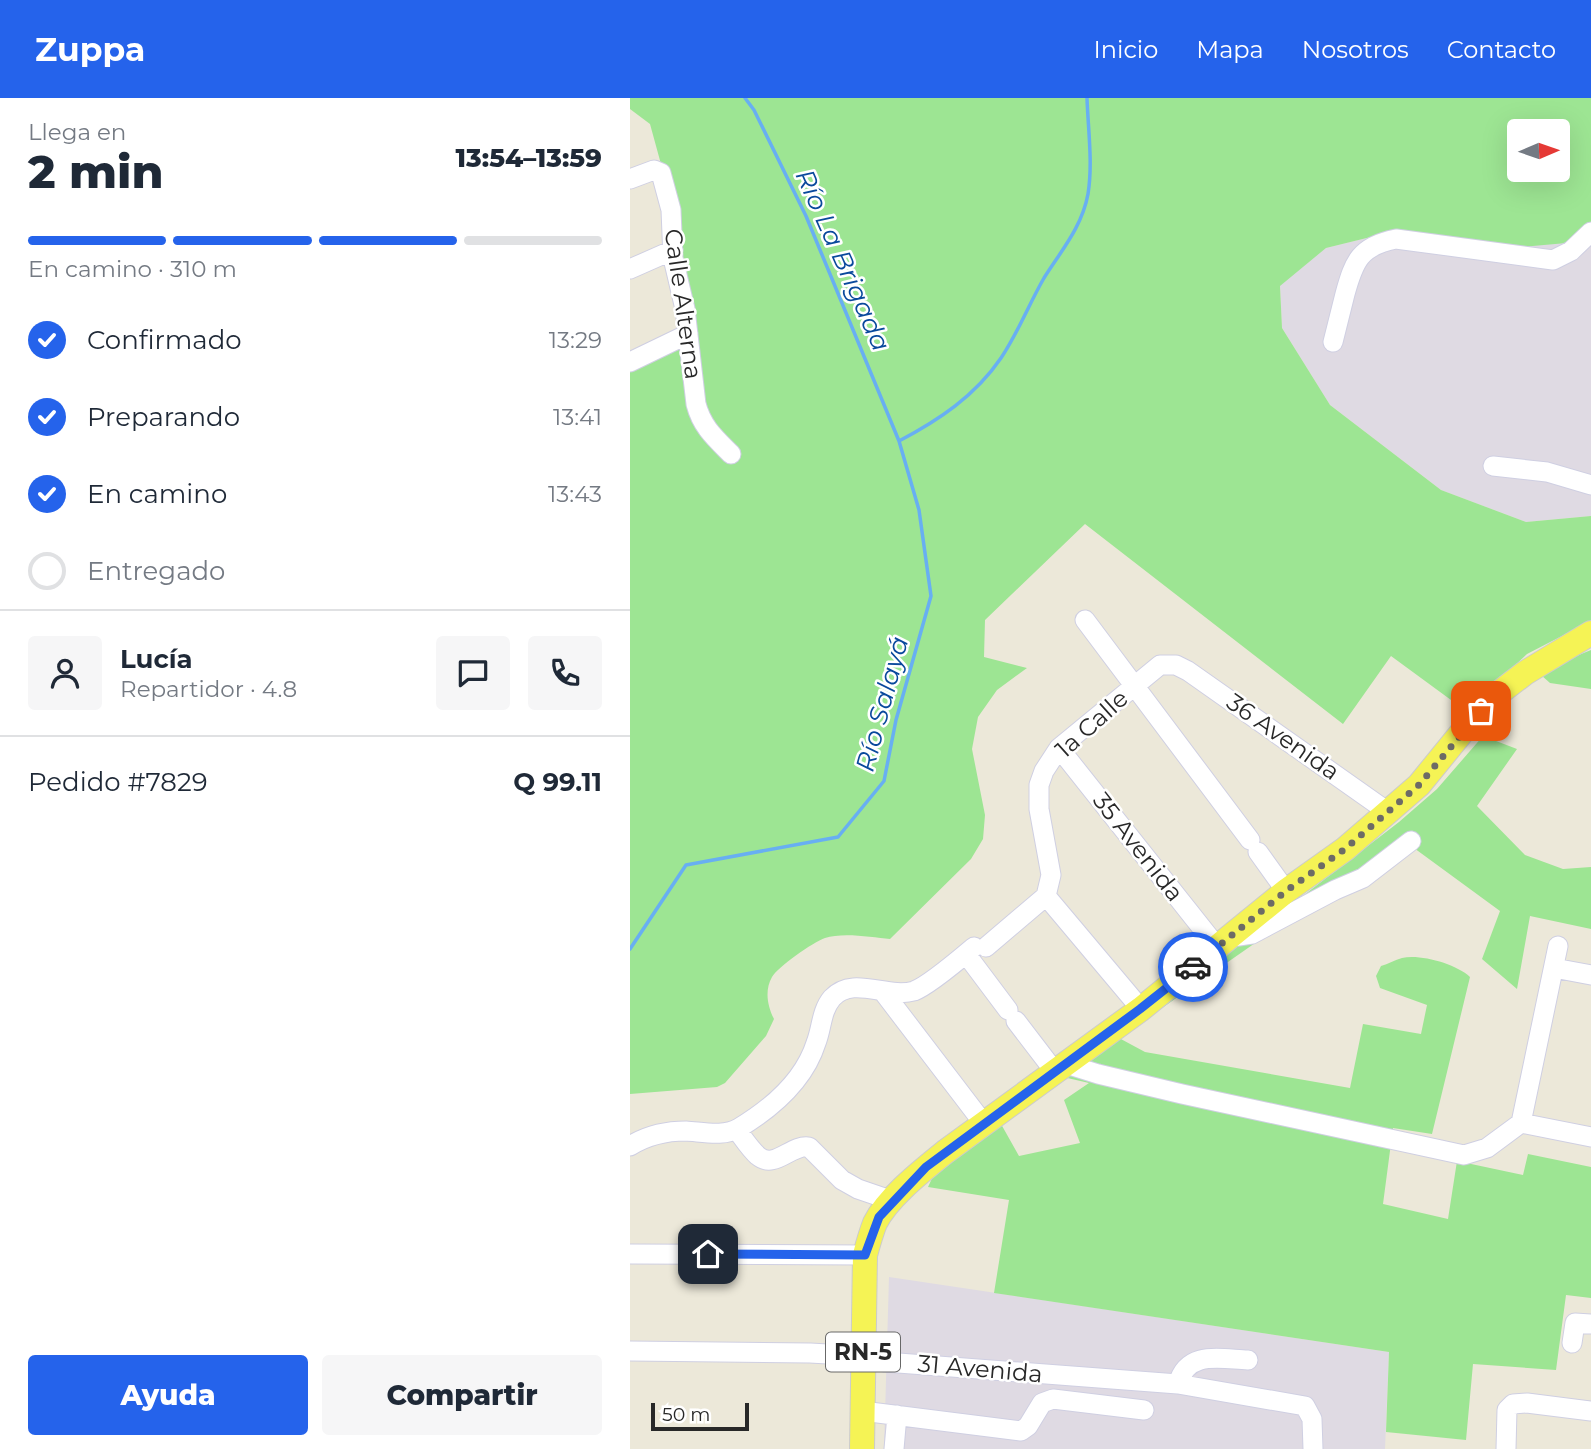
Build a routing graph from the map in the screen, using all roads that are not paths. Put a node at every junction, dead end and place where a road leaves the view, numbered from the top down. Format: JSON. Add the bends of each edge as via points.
{"nodes":[{"id":1,"x":631,"y":179,"type":"edge"},
{"id":2,"x":1591,"y":232,"type":"edge"},
{"id":3,"x":673,"y":250,"type":"junction"},
{"id":4,"x":630,"y":269,"type":"edge"},
{"id":5,"x":688,"y":334,"type":"junction"},
{"id":6,"x":1333,"y":342,"type":"dead end"},
{"id":7,"x":630,"y":362,"type":"edge"},
{"id":8,"x":731,"y":454,"type":"dead end"},
{"id":9,"x":1493,"y":466,"type":"dead end"},
{"id":10,"x":1591,"y":485,"type":"edge"},
{"id":11,"x":1085,"y":620,"type":"dead end"},
{"id":12,"x":1591,"y":633,"type":"edge"},
{"id":13,"x":1176,"y":665,"type":"joint"},
{"id":14,"x":1135,"y":686,"type":"junction"},
{"id":15,"x":1059,"y":748,"type":"junction"},
{"id":16,"x":1388,"y":812,"type":"junction"},
{"id":17,"x":1411,"y":841,"type":"dead end"},
{"id":18,"x":1286,"y":891,"type":"junction"},
{"id":19,"x":1046,"y":896,"type":"junction"},
{"id":20,"x":1224,"y":942,"type":"junction"},
{"id":21,"x":1558,"y":946,"type":"dead end"},
{"id":22,"x":975,"y":949,"type":"junction"},
{"id":23,"x":1554,"y":968,"type":"junction"},
{"id":24,"x":1591,"y":975,"type":"edge"},
{"id":25,"x":884,"y":993,"type":"junction"},
{"id":26,"x":1140,"y":1009,"type":"junction"},
{"id":27,"x":1061,"y":1068,"type":"junction"},
{"id":28,"x":1521,"y":1123,"type":"junction"},
{"id":29,"x":984,"y":1124,"type":"junction"},
{"id":30,"x":737,"y":1130,"type":"junction"},
{"id":31,"x":1591,"y":1136,"type":"edge"},
{"id":32,"x":630,"y":1146,"type":"edge"},
{"id":33,"x":893,"y":1201,"type":"junction"},
{"id":34,"x":630,"y":1254,"type":"edge"},
{"id":35,"x":865,"y":1255,"type":"junction"},
{"id":36,"x":1591,"y":1324,"type":"edge"},
{"id":37,"x":1573,"y":1343,"type":"dead end"},
{"id":38,"x":630,"y":1352,"type":"edge"},
{"id":39,"x":863,"y":1356,"type":"junction"},
{"id":40,"x":1248,"y":1360,"type":"dead end"},
{"id":41,"x":1178,"y":1384,"type":"junction"},
{"id":42,"x":1144,"y":1410,"type":"dead end"},
{"id":43,"x":862,"y":1411,"type":"junction"},
{"id":44,"x":1591,"y":1411,"type":"edge"},
{"id":45,"x":897,"y":1415,"type":"junction"},
{"id":46,"x":862,"y":1449,"type":"edge"},
{"id":47,"x":894,"y":1449,"type":"edge"},
{"id":48,"x":1313,"y":1449,"type":"edge"},
{"id":49,"x":1506,"y":1449,"type":"edge"}],
"edges":[{"from":1,"to":3,"type":"street","name":"Calle Alterna","via":[[654,170],[663,176],[671,209]]},
{"from":2,"to":6,"type":"street","via":[[1553,260],[1396,239],[1377,243],[1352,267]]},
{"from":3,"to":4,"type":"street"},
{"from":3,"to":5,"type":"street","name":"Calle Alterna"},
{"from":5,"to":7,"type":"street"},
{"from":5,"to":8,"type":"street","name":"Calle Alterna","via":[[699,415],[712,437]]},
{"from":9,"to":10,"type":"street","via":[[1547,472]]},
{"from":11,"to":14,"type":"street"},
{"from":12,"to":16,"type":"main road","number":"RN-5","via":[[1496,696],[1419,785]]},
{"from":13,"to":14,"type":"street","name":"1a Calle","via":[[1160,665]]},
{"from":13,"to":16,"type":"street","name":"36 Avenida"},
{"from":14,"to":15,"type":"street","name":"1a Calle"},
{"from":14,"to":18,"type":"street"},
{"from":15,"to":19,"type":"street","name":"1a Calle","via":[[1039,785],[1051,875]]},
{"from":15,"to":20,"type":"street","name":"35 Avenida"},
{"from":16,"to":18,"type":"main road","number":"RN-5"},
{"from":17,"to":20,"type":"street","via":[[1363,878],[1252,934]]},
{"from":18,"to":20,"type":"main road","number":"RN-5"},
{"from":19,"to":22,"type":"street"},
{"from":19,"to":26,"type":"street"},
{"from":20,"to":26,"type":"main road","number":"RN-5"},
{"from":21,"to":23,"type":"street"},
{"from":22,"to":25,"type":"street","via":[[918,989]]},
{"from":22,"to":27,"type":"street","via":[[1012,1015]]},
{"from":23,"to":24,"type":"street"},
{"from":23,"to":28,"type":"street"},
{"from":25,"to":29,"type":"street"},
{"from":25,"to":30,"type":"street","via":[[859,987],[833,998],[803,1072],[775,1103]]},
{"from":26,"to":27,"type":"main road","number":"RN-5"},
{"from":27,"to":28,"type":"street","via":[[1464,1156],[1487,1148]]},
{"from":27,"to":29,"type":"main road","number":"RN-5"},
{"from":28,"to":31,"type":"street"},
{"from":29,"to":33,"type":"main road","number":"RN-5","via":[[926,1167]]},
{"from":30,"to":32,"type":"street","via":[[660,1134]]},
{"from":30,"to":33,"type":"street","via":[[762,1158],[772,1160],[794,1148],[809,1147],[850,1185]]},
{"from":33,"to":35,"type":"main road","number":"RN-5","via":[[874,1225]]},
{"from":34,"to":35,"type":"street"},
{"from":35,"to":39,"type":"main road","number":"RN-5"},
{"from":36,"to":37,"type":"street","via":[[1576,1323]]},
{"from":38,"to":39,"type":"street","name":"31 Avenida"},
{"from":39,"to":41,"type":"street","name":"31 Avenida","via":[[885,1362]]},
{"from":39,"to":43,"type":"main road","number":"RN-5"},
{"from":40,"to":41,"type":"street","via":[[1192,1362]]},
{"from":41,"to":48,"type":"street","name":"31 Avenida","via":[[1305,1406],[1313,1427]]},
{"from":42,"to":45,"type":"street","via":[[1053,1399],[1042,1402],[1021,1431]]},
{"from":43,"to":45,"type":"street"},
{"from":43,"to":46,"type":"main road","number":"RN-5"},
{"from":44,"to":49,"type":"street","via":[[1513,1404],[1507,1410]]},
{"from":45,"to":47,"type":"street"}]}
